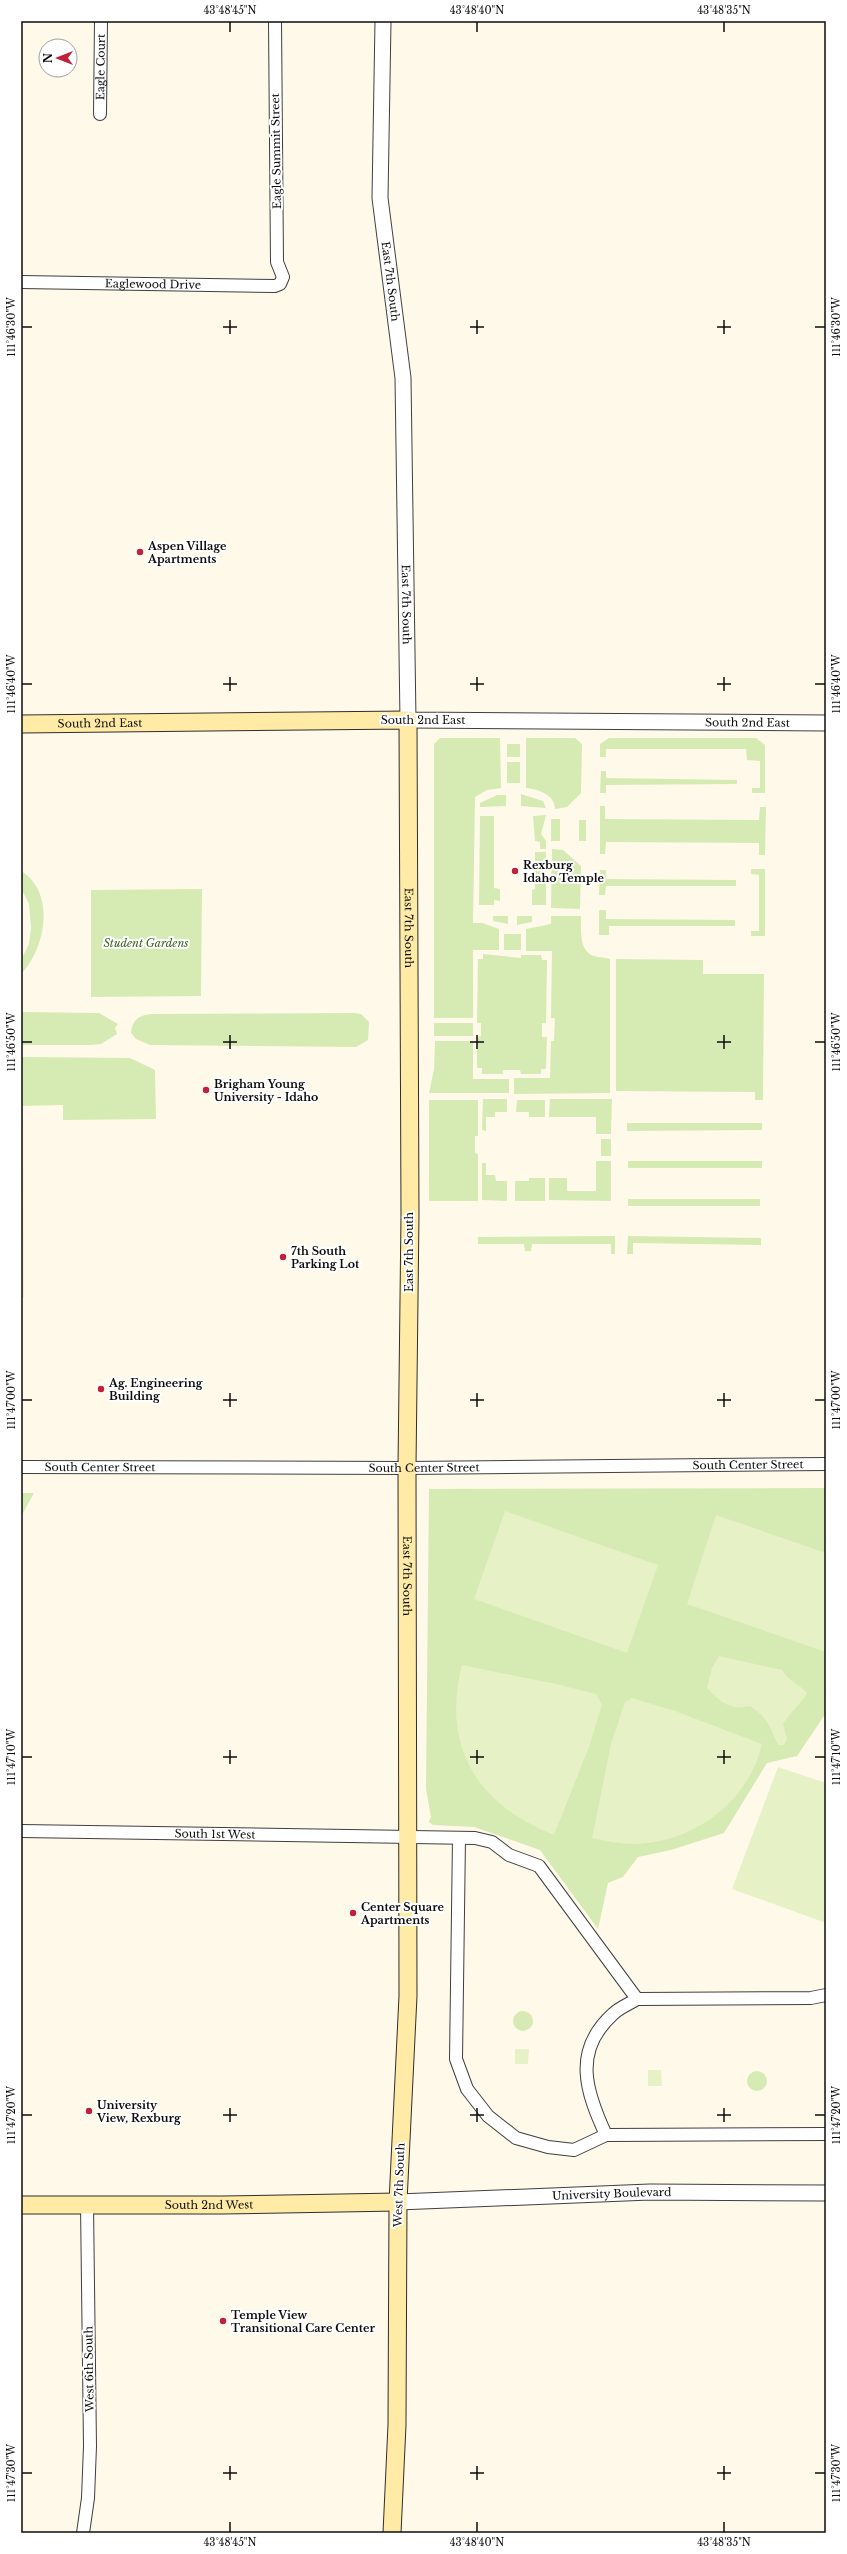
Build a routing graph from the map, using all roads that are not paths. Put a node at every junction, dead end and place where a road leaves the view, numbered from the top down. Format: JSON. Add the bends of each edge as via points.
{"nodes":[{"id":1,"x":101,"y":21,"type":"edge"},
{"id":2,"x":274,"y":21,"type":"edge"},
{"id":3,"x":383,"y":21,"type":"edge"},
{"id":4,"x":100,"y":114,"type":"dead end"},
{"id":5,"x":282,"y":280,"type":"joint"},
{"id":6,"x":21,"y":282,"type":"edge"},
{"id":7,"x":408,"y":720,"type":"junction"},
{"id":8,"x":826,"y":723,"type":"edge"},
{"id":9,"x":21,"y":724,"type":"edge"},
{"id":10,"x":826,"y":1464,"type":"edge"},
{"id":11,"x":21,"y":1467,"type":"edge"},
{"id":12,"x":407,"y":1468,"type":"junction"},
{"id":13,"x":21,"y":1831,"type":"edge"},
{"id":14,"x":409,"y":1837,"type":"junction"},
{"id":15,"x":459,"y":1838,"type":"junction"},
{"id":16,"x":826,"y":1995,"type":"edge"},
{"id":17,"x":636,"y":1999,"type":"junction"},
{"id":18,"x":826,"y":2134,"type":"edge"},
{"id":19,"x":606,"y":2135,"type":"junction"},
{"id":20,"x":826,"y":2192,"type":"edge"},
{"id":21,"x":398,"y":2202,"type":"junction"},
{"id":22,"x":87,"y":2204,"type":"junction"},
{"id":23,"x":21,"y":2205,"type":"edge"},
{"id":24,"x":83,"y":2533,"type":"edge"},
{"id":25,"x":392,"y":2533,"type":"edge"}],
"edges":[{"from":1,"to":4,"type":"street","name":"Eagle Court"},
{"from":2,"to":5,"type":"street","name":"Eagle Summit Street","via":[[277,262]]},
{"from":3,"to":7,"type":"street","name":"East 7th South","via":[[380,198],[403,378]]},
{"from":5,"to":6,"type":"street","name":"Eaglewood Drive","via":[[275,286]]},
{"from":7,"to":8,"type":"street","name":"South 2nd East"},
{"from":7,"to":9,"type":"main road","name":"South 2nd East"},
{"from":7,"to":12,"type":"main road","name":"East 7th South","via":[[410,1215]]},
{"from":10,"to":12,"type":"street","name":"South Center Street"},
{"from":11,"to":12,"type":"street","name":"South Center Street"},
{"from":12,"to":14,"type":"main road","name":"East 7th South"},
{"from":13,"to":14,"type":"street","name":"South 1st West"},
{"from":14,"to":15,"type":"street","name":"South 1st West"},
{"from":14,"to":21,"type":"main road","name":"West 7th South","via":[[408,1996]]},
{"from":15,"to":17,"type":"street","name":"South 1st West","via":[[492,1842],[509,1855],[539,1866]]},
{"from":15,"to":19,"type":"street","via":[[456,2059],[467,2089],[488,2116],[516,2138],[548,2147],[574,2150]]},
{"from":16,"to":17,"type":"street","via":[[811,1998]]},
{"from":17,"to":19,"type":"street","via":[[613,2013],[596,2034],[586,2062],[587,2086]]},
{"from":18,"to":19,"type":"street"},
{"from":20,"to":21,"type":"street","name":"University Boulevard","via":[[650,2192]]},
{"from":21,"to":22,"type":"main road","name":"South 2nd West"},
{"from":21,"to":25,"type":"main road","name":"West 7th South","via":[[397,2425]]},
{"from":22,"to":23,"type":"main road","name":"South 2nd West"},
{"from":22,"to":24,"type":"street","name":"West 6th South","via":[[90,2446],[88,2498]]}]}
